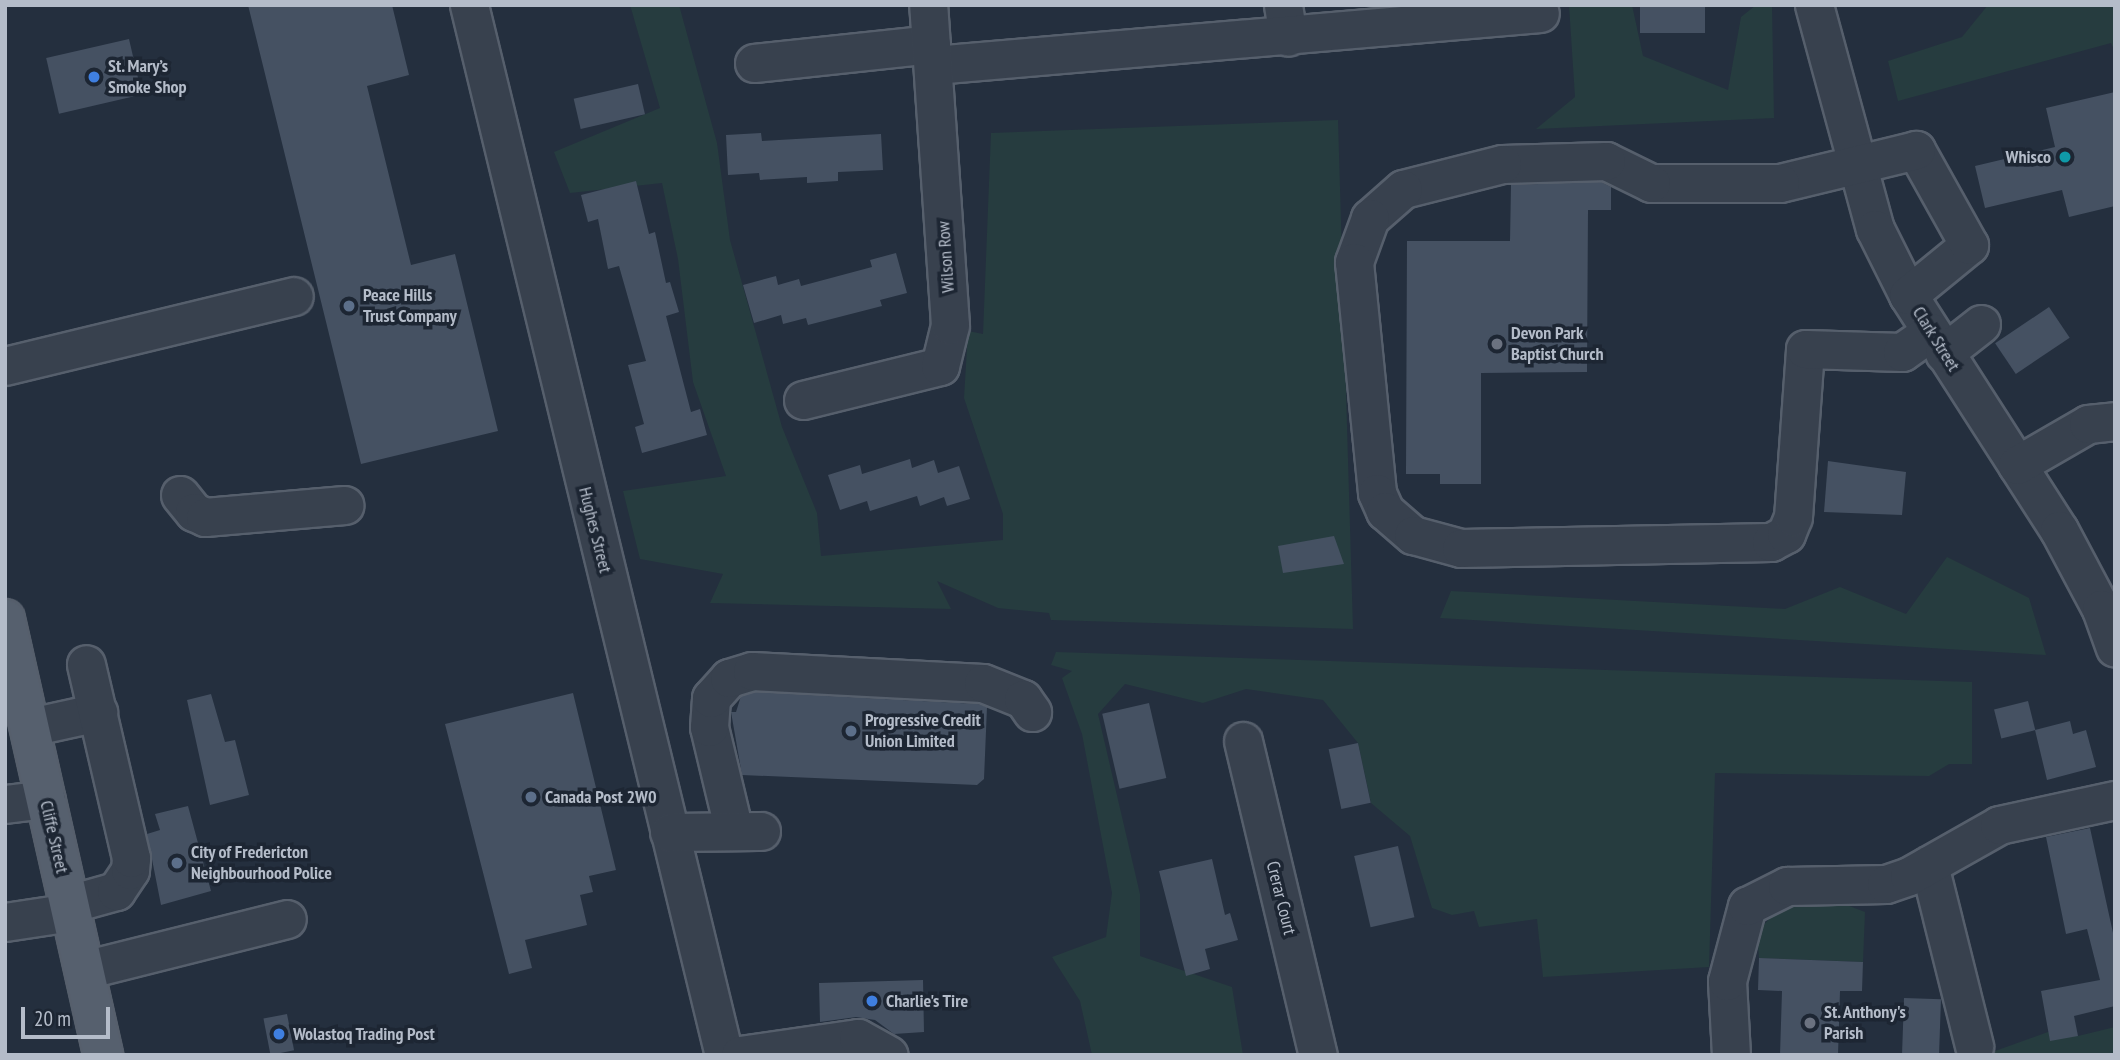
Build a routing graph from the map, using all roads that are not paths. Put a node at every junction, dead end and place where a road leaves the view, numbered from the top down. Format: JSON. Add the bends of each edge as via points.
{"nodes":[{"id":1,"x":469,"y":5,"type":"edge"},
{"id":2,"x":928,"y":5,"type":"edge"},
{"id":3,"x":1814,"y":5,"type":"edge"},
{"id":4,"x":1540,"y":13,"type":"dead end"},
{"id":5,"x":1286,"y":21,"type":"edge"},
{"id":6,"x":932,"y":55,"type":"junction"},
{"id":7,"x":754,"y":63,"type":"dead end"},
{"id":8,"x":1854,"y":163,"type":"junction"},
{"id":9,"x":1908,"y":295,"type":"junction"},
{"id":10,"x":294,"y":296,"type":"dead end"},
{"id":11,"x":1981,"y":324,"type":"dead end"},
{"id":12,"x":1938,"y":342,"type":"junction"},
{"id":13,"x":5,"y":366,"type":"edge"},
{"id":14,"x":803,"y":400,"type":"dead end"},
{"id":15,"x":2115,"y":421,"type":"edge"},
{"id":16,"x":2017,"y":465,"type":"junction"},
{"id":17,"x":180,"y":495,"type":"dead end"},
{"id":18,"x":344,"y":505,"type":"dead end"},
{"id":19,"x":2108,"y":610,"type":"edge"},
{"id":20,"x":5,"y":619,"type":"edge"},
{"id":21,"x":2115,"y":648,"type":"edge"},
{"id":22,"x":86,"y":664,"type":"dead end"},
{"id":23,"x":11,"y":670,"type":"edge"},
{"id":24,"x":98,"y":712,"type":"junction"},
{"id":25,"x":1032,"y":712,"type":"dead end"},
{"id":26,"x":30,"y":727,"type":"junction"},
{"id":27,"x":1243,"y":741,"type":"dead end"},
{"id":28,"x":46,"y":799,"type":"junction"},
{"id":29,"x":2115,"y":800,"type":"edge"},
{"id":30,"x":5,"y":804,"type":"edge"},
{"id":31,"x":669,"y":832,"type":"junction"},
{"id":32,"x":1929,"y":865,"type":"junction"},
{"id":33,"x":70,"y":908,"type":"junction"},
{"id":34,"x":13,"y":912,"type":"edge"},
{"id":35,"x":287,"y":919,"type":"dead end"},
{"id":36,"x":84,"y":970,"type":"junction"},
{"id":37,"x":1974,"y":1046,"type":"dead end"},
{"id":38,"x":890,"y":1048,"type":"edge"},
{"id":39,"x":103,"y":1055,"type":"edge"},
{"id":40,"x":724,"y":1055,"type":"edge"},
{"id":41,"x":740,"y":1055,"type":"edge"},
{"id":42,"x":1318,"y":1055,"type":"edge"},
{"id":43,"x":1731,"y":1055,"type":"edge"}],
"edges":[{"from":1,"to":31,"type":"street","name":"Hughes Street"},
{"from":2,"to":6,"type":"street","name":"Wilson Row"},
{"from":3,"to":8,"type":"street","name":"Clark Street"},
{"from":4,"to":5,"type":"street"},
{"from":5,"to":6,"type":"street"},
{"from":6,"to":7,"type":"street"},
{"from":6,"to":14,"type":"street","name":"Wilson Row","via":[[950,325],[940,366]]},
{"from":8,"to":9,"type":"street","name":"Clark Street","via":[[1875,229]]},
{"from":8,"to":9,"type":"street","via":[[1916,150],[1969,245]]},
{"from":8,"to":12,"type":"street","via":[[1780,183],[1651,184],[1606,161],[1502,164],[1434,179],[1385,202],[1364,228],[1353,262],[1374,475],[1381,502],[1413,535],[1461,548],[1771,542],[1786,534],[1793,517],[1805,349],[1902,352]]},
{"from":9,"to":12,"type":"street","name":"Clark Street"},
{"from":10,"to":13,"type":"street"},
{"from":11,"to":12,"type":"street"},
{"from":12,"to":16,"type":"street","name":"Clark Street"},
{"from":15,"to":16,"type":"street","via":[[2088,424]]},
{"from":16,"to":19,"type":"street","name":"Clark Street"},
{"from":17,"to":18,"type":"street","via":[[194,512],[205,517]]},
{"from":19,"to":21,"type":"street","name":"Clark Street"},
{"from":20,"to":23,"type":"main road","name":"Cliffe Street"},
{"from":22,"to":24,"type":"street"},
{"from":23,"to":26,"type":"main road","name":"Cliffe Street"},
{"from":24,"to":26,"type":"street"},
{"from":24,"to":33,"type":"street","via":[[130,870],[116,891]]},
{"from":25,"to":31,"type":"street","via":[[1023,699],[983,683],[752,671],[729,678],[711,698],[709,727],[748,831]]},
{"from":26,"to":28,"type":"main road","name":"Cliffe Street"},
{"from":27,"to":42,"type":"street","name":"Crerar Court"},
{"from":28,"to":30,"type":"street"},
{"from":28,"to":33,"type":"main road","name":"Cliffe Street"},
{"from":29,"to":32,"type":"street","via":[[1999,825]]},
{"from":31,"to":40,"type":"street","name":"Hughes Street","via":[[687,977]]},
{"from":32,"to":37,"type":"street"},
{"from":32,"to":43,"type":"street","via":[[1886,884],[1787,886],[1747,906],[1727,981]]},
{"from":33,"to":34,"type":"street"},
{"from":33,"to":36,"type":"main road","name":"Cliffe Street"},
{"from":35,"to":36,"type":"street"},
{"from":36,"to":39,"type":"main road","name":"Cliffe Street"},
{"from":38,"to":41,"type":"street","via":[[858,1038]]}]}
